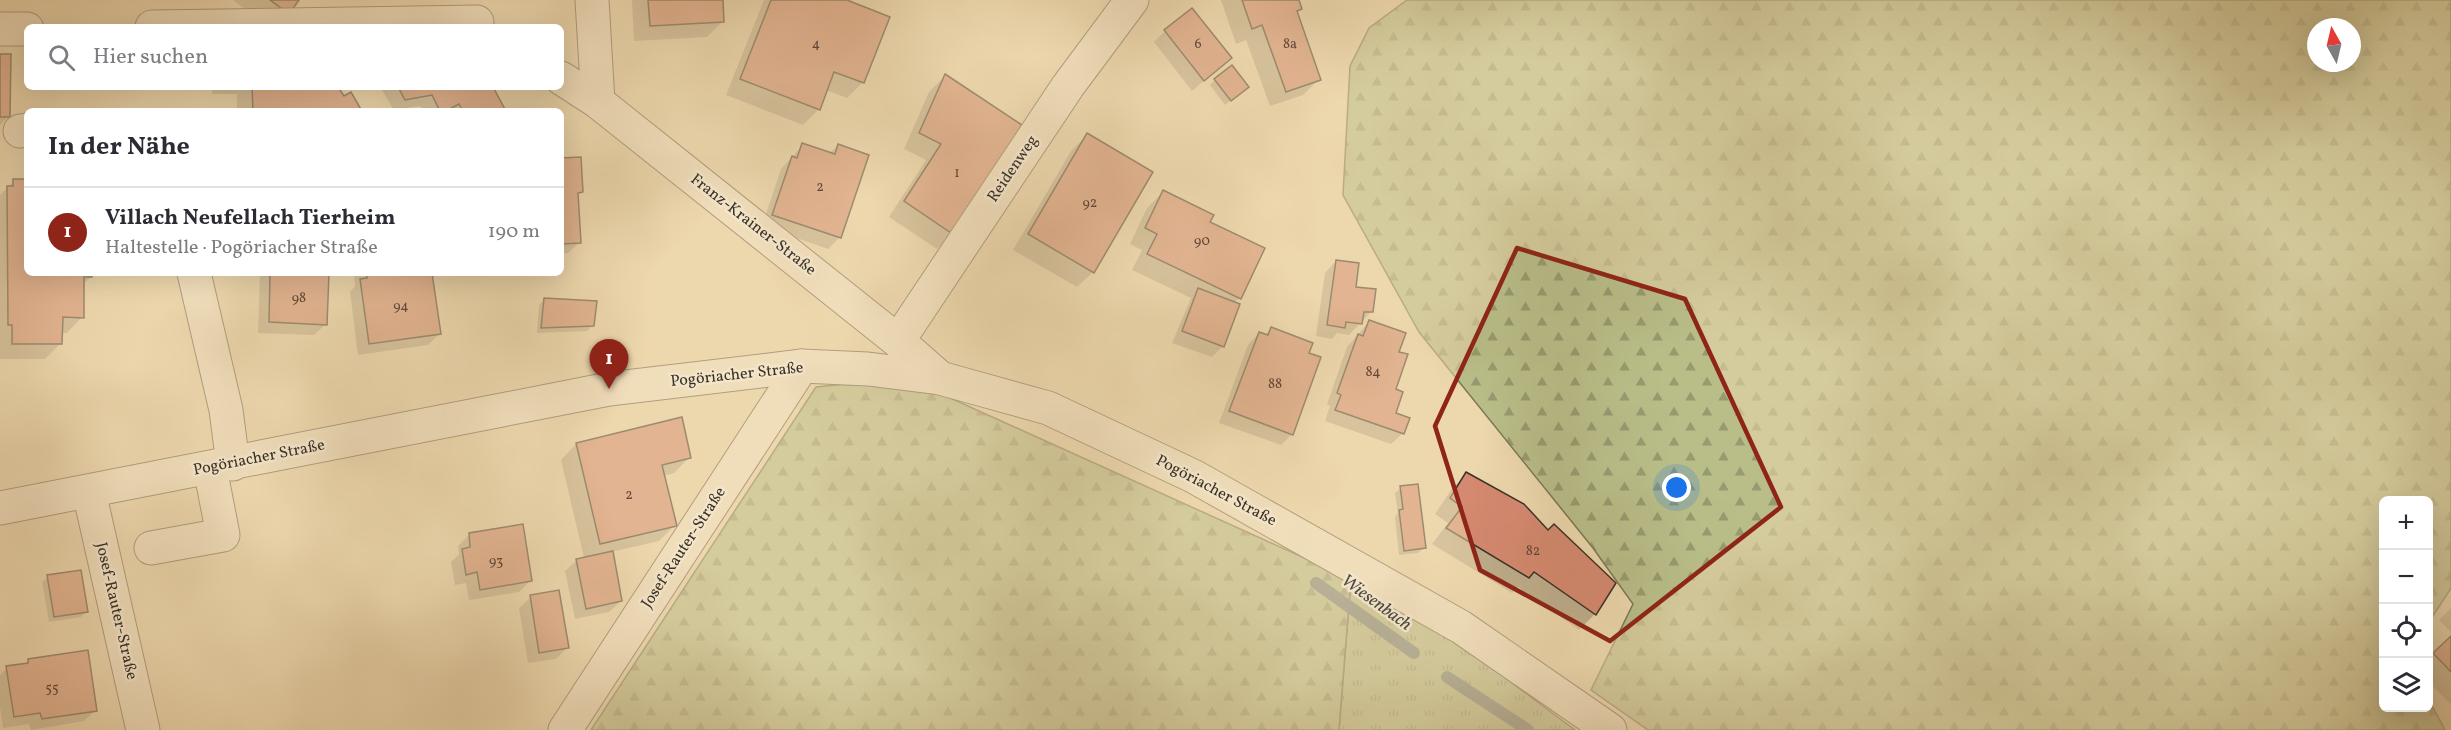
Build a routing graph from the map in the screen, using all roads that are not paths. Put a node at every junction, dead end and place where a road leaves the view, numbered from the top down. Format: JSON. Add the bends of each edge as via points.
{"nodes":[{"id":1,"x":451,"y":0,"type":"edge"},
{"id":2,"x":592,"y":0,"type":"edge"},
{"id":3,"x":1132,"y":0,"type":"edge"},
{"id":4,"x":479,"y":24,"type":"edge"},
{"id":5,"x":0,"y":29,"type":"edge"},
{"id":6,"x":24,"y":29,"type":"edge"},
{"id":7,"x":564,"y":80,"type":"edge"},
{"id":8,"x":598,"y":102,"type":"junction"},
{"id":9,"x":195,"y":276,"type":"edge"},
{"id":10,"x":897,"y":341,"type":"junction"},
{"id":11,"x":802,"y":366,"type":"junction"},
{"id":12,"x":940,"y":378,"type":"junction"},
{"id":13,"x":222,"y":466,"type":"junction"},
{"id":14,"x":89,"y":492,"type":"junction"},
{"id":15,"x":0,"y":508,"type":"edge"},
{"id":16,"x":151,"y":548,"type":"dead end"},
{"id":17,"x":143,"y":730,"type":"edge"},
{"id":18,"x":565,"y":730,"type":"edge"},
{"id":19,"x":1610,"y":730,"type":"edge"}],
"edges":[{"from":1,"to":4,"type":"street"},
{"from":2,"to":8,"type":"street"},
{"from":3,"to":10,"type":"street","name":"Reidenweg","via":[[1068,86]]},
{"from":5,"to":6,"type":"street"},
{"from":7,"to":8,"type":"street","name":"Franz-Krainer-Straße"},
{"from":8,"to":10,"type":"street","name":"Franz-Krainer-Straße"},
{"from":9,"to":13,"type":"street","via":[[226,410]]},
{"from":10,"to":12,"type":"street","name":"Franz-Krainer-Straße"},
{"from":11,"to":12,"type":"street","name":"Pogöriacher Straße"},
{"from":11,"to":13,"type":"street","name":"Pogöriacher Straße","via":[[609,389]]},
{"from":11,"to":18,"type":"street","name":"Josef-Rauter-Straße"},
{"from":12,"to":19,"type":"street","name":"Pogöriacher Straße","via":[[1048,408],[1193,476],[1461,627]]},
{"from":13,"to":14,"type":"street","name":"Pogöriacher Straße"},
{"from":13,"to":16,"type":"street","via":[[223,535]]},
{"from":14,"to":15,"type":"street","name":"Pogöriacher Straße"},
{"from":14,"to":17,"type":"street","name":"Josef-Rauter-Straße"}]}
